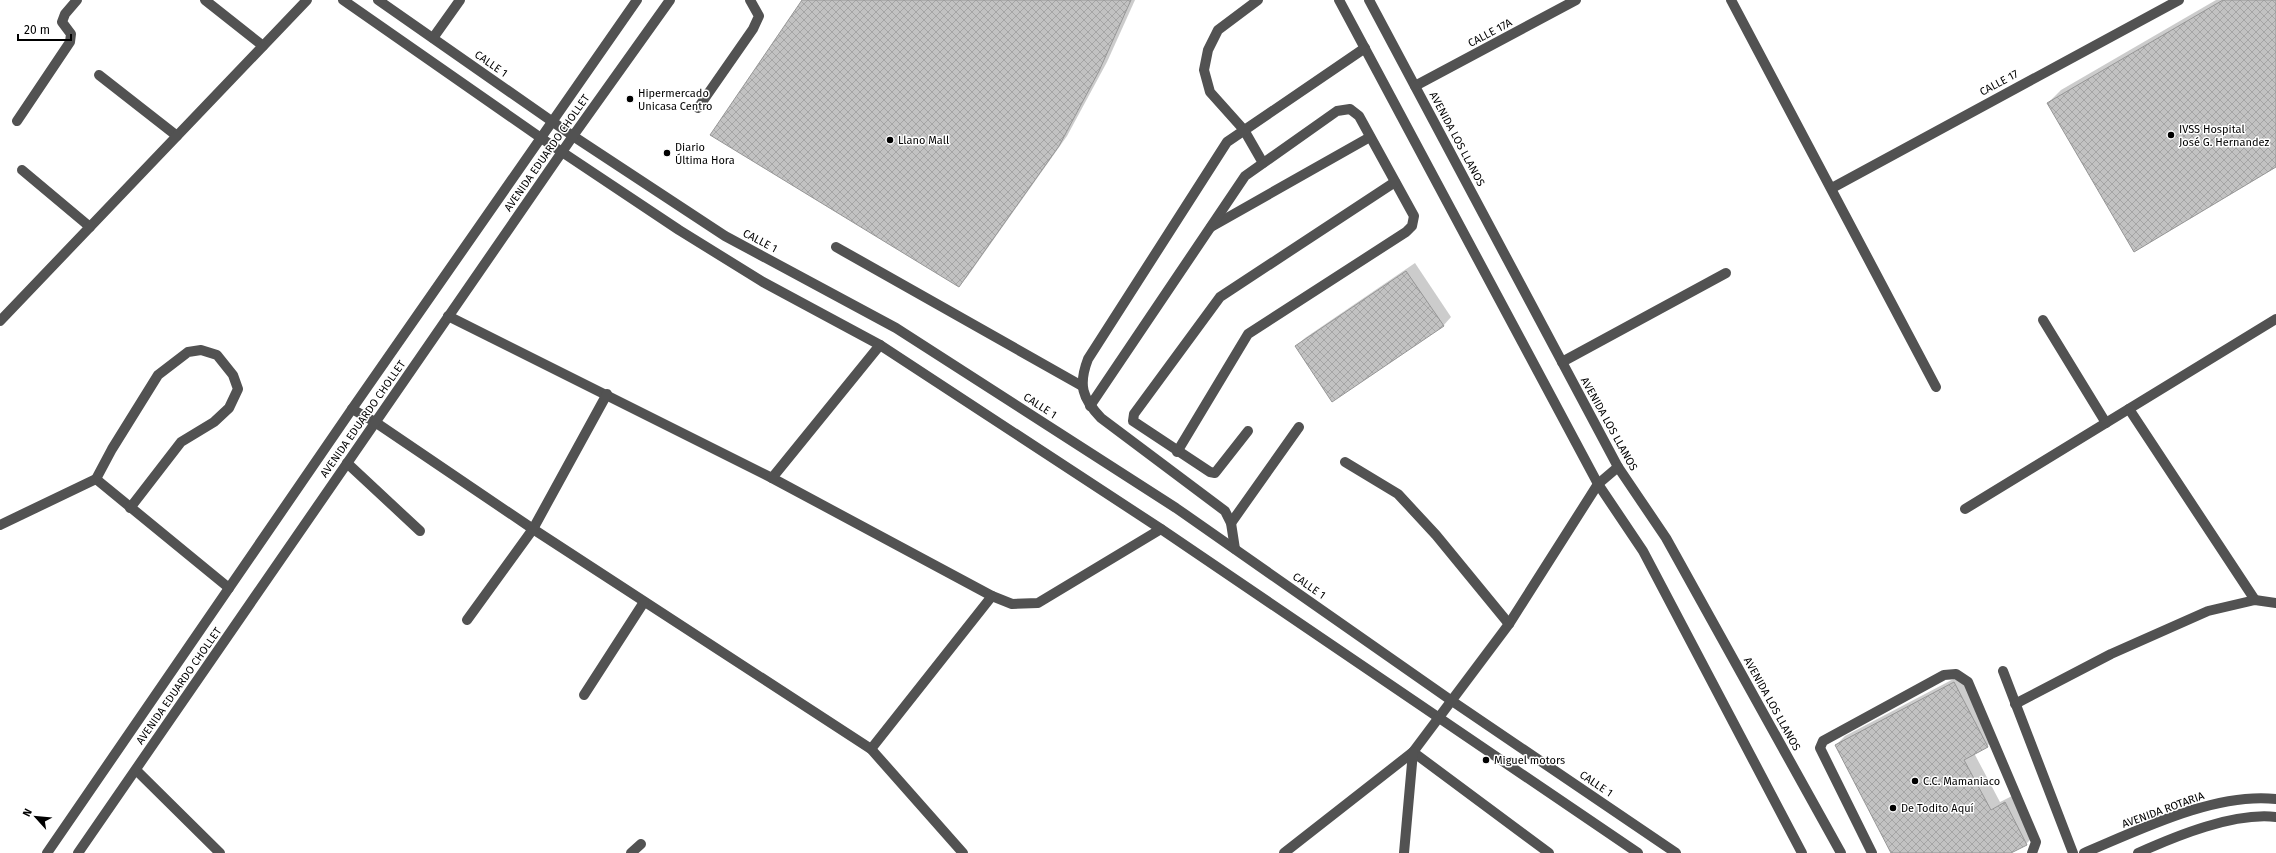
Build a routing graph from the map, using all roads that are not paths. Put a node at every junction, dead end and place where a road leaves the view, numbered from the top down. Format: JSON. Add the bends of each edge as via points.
{"nodes":[{"id":1,"x":77,"y":0,"type":"edge"},
{"id":2,"x":205,"y":0,"type":"edge"},
{"id":3,"x":307,"y":0,"type":"edge"},
{"id":4,"x":343,"y":0,"type":"edge"},
{"id":5,"x":378,"y":0,"type":"edge"},
{"id":6,"x":460,"y":0,"type":"edge"},
{"id":7,"x":637,"y":0,"type":"edge"},
{"id":8,"x":670,"y":0,"type":"edge"},
{"id":9,"x":750,"y":0,"type":"edge"},
{"id":10,"x":1258,"y":0,"type":"edge"},
{"id":11,"x":1339,"y":0,"type":"edge"},
{"id":12,"x":1369,"y":0,"type":"edge"},
{"id":13,"x":1576,"y":0,"type":"edge"},
{"id":14,"x":1731,"y":0,"type":"edge"},
{"id":15,"x":2178,"y":0,"type":"edge"},
{"id":16,"x":433,"y":38,"type":"junction"},
{"id":17,"x":263,"y":46,"type":"junction"},
{"id":18,"x":1365,"y":48,"type":"junction"},
{"id":19,"x":99,"y":75,"type":"dead end"},
{"id":20,"x":1415,"y":86,"type":"junction"},
{"id":21,"x":698,"y":108,"type":"dead end"},
{"id":22,"x":552,"y":120,"type":"junction"},
{"id":23,"x":17,"y":121,"type":"dead end"},
{"id":24,"x":1244,"y":130,"type":"junction"},
{"id":25,"x":177,"y":136,"type":"junction"},
{"id":26,"x":573,"y":136,"type":"junction"},
{"id":27,"x":1370,"y":137,"type":"junction"},
{"id":28,"x":541,"y":138,"type":"junction"},
{"id":29,"x":562,"y":152,"type":"junction"},
{"id":30,"x":1263,"y":163,"type":"junction"},
{"id":31,"x":22,"y":170,"type":"dead end"},
{"id":32,"x":1395,"y":182,"type":"junction"},
{"id":33,"x":1832,"y":188,"type":"junction"},
{"id":34,"x":90,"y":227,"type":"junction"},
{"id":35,"x":1208,"y":229,"type":"junction"},
{"id":36,"x":836,"y":247,"type":"dead end"},
{"id":37,"x":1726,"y":273,"type":"dead end"},
{"id":38,"x":448,"y":316,"type":"junction"},
{"id":39,"x":2,"y":317,"type":"edge"},
{"id":40,"x":2276,"y":319,"type":"edge"},
{"id":41,"x":2043,"y":320,"type":"dead end"},
{"id":42,"x":880,"y":345,"type":"junction"},
{"id":43,"x":1562,"y":362,"type":"junction"},
{"id":44,"x":1082,"y":386,"type":"junction"},
{"id":45,"x":1936,"y":387,"type":"dead end"},
{"id":46,"x":607,"y":394,"type":"junction"},
{"id":47,"x":1090,"y":406,"type":"junction"},
{"id":48,"x":352,"y":409,"type":"junction"},
{"id":49,"x":2129,"y":409,"type":"junction"},
{"id":50,"x":375,"y":422,"type":"junction"},
{"id":51,"x":2106,"y":423,"type":"junction"},
{"id":52,"x":1299,"y":427,"type":"dead end"},
{"id":53,"x":1248,"y":430,"type":"dead end"},
{"id":54,"x":1177,"y":452,"type":"junction"},
{"id":55,"x":1345,"y":462,"type":"dead end"},
{"id":56,"x":347,"y":463,"type":"junction"},
{"id":57,"x":1618,"y":467,"type":"junction"},
{"id":58,"x":772,"y":478,"type":"junction"},
{"id":59,"x":96,"y":479,"type":"junction"},
{"id":60,"x":1598,"y":484,"type":"junction"},
{"id":61,"x":130,"y":508,"type":"junction"},
{"id":62,"x":1965,"y":510,"type":"dead end"},
{"id":63,"x":1231,"y":523,"type":"junction"},
{"id":64,"x":0,"y":525,"type":"edge"},
{"id":65,"x":1161,"y":529,"type":"junction"},
{"id":66,"x":533,"y":530,"type":"junction"},
{"id":67,"x":420,"y":531,"type":"dead end"},
{"id":68,"x":1235,"y":549,"type":"junction"},
{"id":69,"x":229,"y":588,"type":"junction"},
{"id":70,"x":992,"y":596,"type":"junction"},
{"id":71,"x":2255,"y":600,"type":"junction"},
{"id":72,"x":644,"y":602,"type":"junction"},
{"id":73,"x":2276,"y":603,"type":"edge"},
{"id":74,"x":467,"y":620,"type":"dead end"},
{"id":75,"x":1510,"y":624,"type":"junction"},
{"id":76,"x":2003,"y":671,"type":"dead end"},
{"id":77,"x":584,"y":696,"type":"dead end"},
{"id":78,"x":1452,"y":701,"type":"junction"},
{"id":79,"x":2015,"y":704,"type":"junction"},
{"id":80,"x":1440,"y":717,"type":"junction"},
{"id":81,"x":871,"y":749,"type":"junction"},
{"id":82,"x":1413,"y":752,"type":"junction"},
{"id":83,"x":136,"y":770,"type":"junction"},
{"id":84,"x":2276,"y":799,"type":"edge"},
{"id":85,"x":2276,"y":818,"type":"edge"},
{"id":86,"x":641,"y":844,"type":"dead end"},
{"id":87,"x":47,"y":853,"type":"edge"},
{"id":88,"x":78,"y":853,"type":"edge"},
{"id":89,"x":220,"y":853,"type":"edge"},
{"id":90,"x":631,"y":853,"type":"edge"},
{"id":91,"x":963,"y":853,"type":"edge"},
{"id":92,"x":1284,"y":853,"type":"edge"},
{"id":93,"x":1404,"y":853,"type":"edge"},
{"id":94,"x":1549,"y":853,"type":"edge"},
{"id":95,"x":1638,"y":853,"type":"edge"},
{"id":96,"x":1676,"y":853,"type":"edge"},
{"id":97,"x":1802,"y":853,"type":"edge"},
{"id":98,"x":1841,"y":853,"type":"edge"},
{"id":99,"x":1872,"y":853,"type":"edge"},
{"id":100,"x":2032,"y":853,"type":"edge"},
{"id":101,"x":2073,"y":853,"type":"edge"},
{"id":102,"x":2084,"y":853,"type":"edge"},
{"id":103,"x":2138,"y":853,"type":"edge"}],
"edges":[{"from":1,"to":23,"type":"street","via":[[65,14],[62,22],[71,34],[70,42]]},
{"from":2,"to":17,"type":"street"},
{"from":3,"to":17,"type":"street"},
{"from":4,"to":28,"type":"street"},
{"from":5,"to":16,"type":"street","name":"CALLE 1"},
{"from":6,"to":16,"type":"street"},
{"from":7,"to":22,"type":"street","name":"AVENIDA EDUARDO CHOLLET"},
{"from":8,"to":26,"type":"street","name":"AVENIDA EDUARDO CHOLLET"},
{"from":9,"to":21,"type":"street","via":[[759,16],[753,29]]},
{"from":10,"to":24,"type":"street","via":[[1218,30],[1205,60],[1204,70],[1210,92]]},
{"from":11,"to":18,"type":"street"},
{"from":12,"to":20,"type":"street","name":"AVENIDA LOS LLANOS"},
{"from":13,"to":20,"type":"street","name":"CALLE 17A"},
{"from":14,"to":33,"type":"street"},
{"from":15,"to":33,"type":"street","name":"CALLE 17"},
{"from":16,"to":22,"type":"street","name":"CALLE 1"},
{"from":17,"to":25,"type":"street"},
{"from":18,"to":24,"type":"street"},
{"from":18,"to":60,"type":"street"},
{"from":19,"to":25,"type":"street"},
{"from":20,"to":43,"type":"street","name":"AVENIDA LOS LLANOS"},
{"from":22,"to":26,"type":"street","name":"CALLE 1"},
{"from":22,"to":28,"type":"street","name":"AVENIDA EDUARDO CHOLLET"},
{"from":24,"to":30,"type":"street"},
{"from":24,"to":44,"type":"street","via":[[1228,142],[1217,157],[1088,359]]},
{"from":25,"to":34,"type":"street"},
{"from":26,"to":29,"type":"street","name":"AVENIDA EDUARDO CHOLLET"},
{"from":26,"to":68,"type":"street","name":"CALLE 1","via":[[725,236],[896,328],[1176,508]]},
{"from":27,"to":30,"type":"street","via":[[1359,116],[1350,109],[1338,111]]},
{"from":27,"to":32,"type":"street"},
{"from":27,"to":35,"type":"street"},
{"from":28,"to":29,"type":"street"},
{"from":28,"to":48,"type":"street","name":"AVENIDA EDUARDO CHOLLET"},
{"from":29,"to":38,"type":"street","name":"AVENIDA EDUARDO CHOLLET"},
{"from":29,"to":42,"type":"street","via":[[763,282]]},
{"from":30,"to":35,"type":"street","via":[[1245,176]]},
{"from":31,"to":34,"type":"street"},
{"from":32,"to":54,"type":"street","via":[[1414,216],[1412,226],[1248,334]]},
{"from":32,"to":54,"type":"street","via":[[1220,297],[1213,305],[1134,414],[1133,421],[1138,426]]},
{"from":33,"to":45,"type":"street"},
{"from":34,"to":39,"type":"street"},
{"from":35,"to":47,"type":"street"},
{"from":36,"to":44,"type":"street"},
{"from":37,"to":43,"type":"street"},
{"from":38,"to":46,"type":"street"},
{"from":38,"to":50,"type":"street","name":"AVENIDA EDUARDO CHOLLET"},
{"from":40,"to":49,"type":"street"},
{"from":41,"to":51,"type":"street"},
{"from":42,"to":58,"type":"street"},
{"from":42,"to":65,"type":"street"},
{"from":43,"to":57,"type":"street","name":"AVENIDA LOS LLANOS"},
{"from":44,"to":47,"type":"street"},
{"from":46,"to":58,"type":"street"},
{"from":46,"to":66,"type":"street"},
{"from":47,"to":63,"type":"street","via":[[1102,418],[1215,502],[1225,511]]},
{"from":48,"to":50,"type":"street"},
{"from":48,"to":69,"type":"street","name":"AVENIDA EDUARDO CHOLLET"},
{"from":49,"to":51,"type":"street"},
{"from":49,"to":71,"type":"street"},
{"from":50,"to":56,"type":"street","name":"AVENIDA EDUARDO CHOLLET"},
{"from":50,"to":66,"type":"street"},
{"from":51,"to":62,"type":"street"},
{"from":52,"to":63,"type":"street"},
{"from":53,"to":54,"type":"street","via":[[1215,473]]},
{"from":55,"to":75,"type":"street","via":[[1398,494],[1436,535]]},
{"from":56,"to":67,"type":"street"},
{"from":56,"to":83,"type":"street","name":"AVENIDA EDUARDO CHOLLET"},
{"from":57,"to":60,"type":"street"},
{"from":57,"to":98,"type":"street","name":"AVENIDA LOS LLANOS","via":[[1666,538]]},
{"from":58,"to":70,"type":"street"},
{"from":59,"to":61,"type":"street"},
{"from":59,"to":61,"type":"street","via":[[158,375],[188,352],[201,350],[217,355],[233,375],[238,389],[229,408],[214,422],[181,442]]},
{"from":59,"to":64,"type":"street"},
{"from":60,"to":75,"type":"street"},
{"from":60,"to":97,"type":"street","via":[[1643,551]]},
{"from":61,"to":69,"type":"street"},
{"from":63,"to":68,"type":"street"},
{"from":65,"to":70,"type":"street","via":[[1038,603],[1012,604]]},
{"from":65,"to":80,"type":"street"},
{"from":66,"to":72,"type":"street"},
{"from":66,"to":74,"type":"street"},
{"from":68,"to":78,"type":"street","name":"CALLE 1"},
{"from":69,"to":87,"type":"street","name":"AVENIDA EDUARDO CHOLLET"},
{"from":70,"to":81,"type":"street"},
{"from":71,"to":73,"type":"street"},
{"from":71,"to":79,"type":"street","via":[[2208,611],[2111,654]]},
{"from":72,"to":77,"type":"street"},
{"from":72,"to":81,"type":"street"},
{"from":75,"to":78,"type":"street"},
{"from":76,"to":79,"type":"street"},
{"from":78,"to":80,"type":"street"},
{"from":78,"to":96,"type":"street","name":"CALLE 1"},
{"from":79,"to":101,"type":"street"},
{"from":80,"to":82,"type":"street"},
{"from":80,"to":95,"type":"street"},
{"from":81,"to":91,"type":"street"},
{"from":82,"to":92,"type":"street"},
{"from":82,"to":93,"type":"street"},
{"from":82,"to":94,"type":"street"},
{"from":83,"to":88,"type":"street","name":"AVENIDA EDUARDO CHOLLET"},
{"from":83,"to":89,"type":"street"},
{"from":84,"to":102,"type":"street","name":"AVENIDA ROTARIA","via":[[2263,798],[2205,806]]},
{"from":85,"to":103,"type":"street","via":[[2264,816],[2210,825]]},
{"from":86,"to":90,"type":"street"},
{"from":99,"to":100,"type":"street","via":[[1820,748],[1823,741],[1944,675],[1956,674],[1968,682],[2036,842]]}]}
